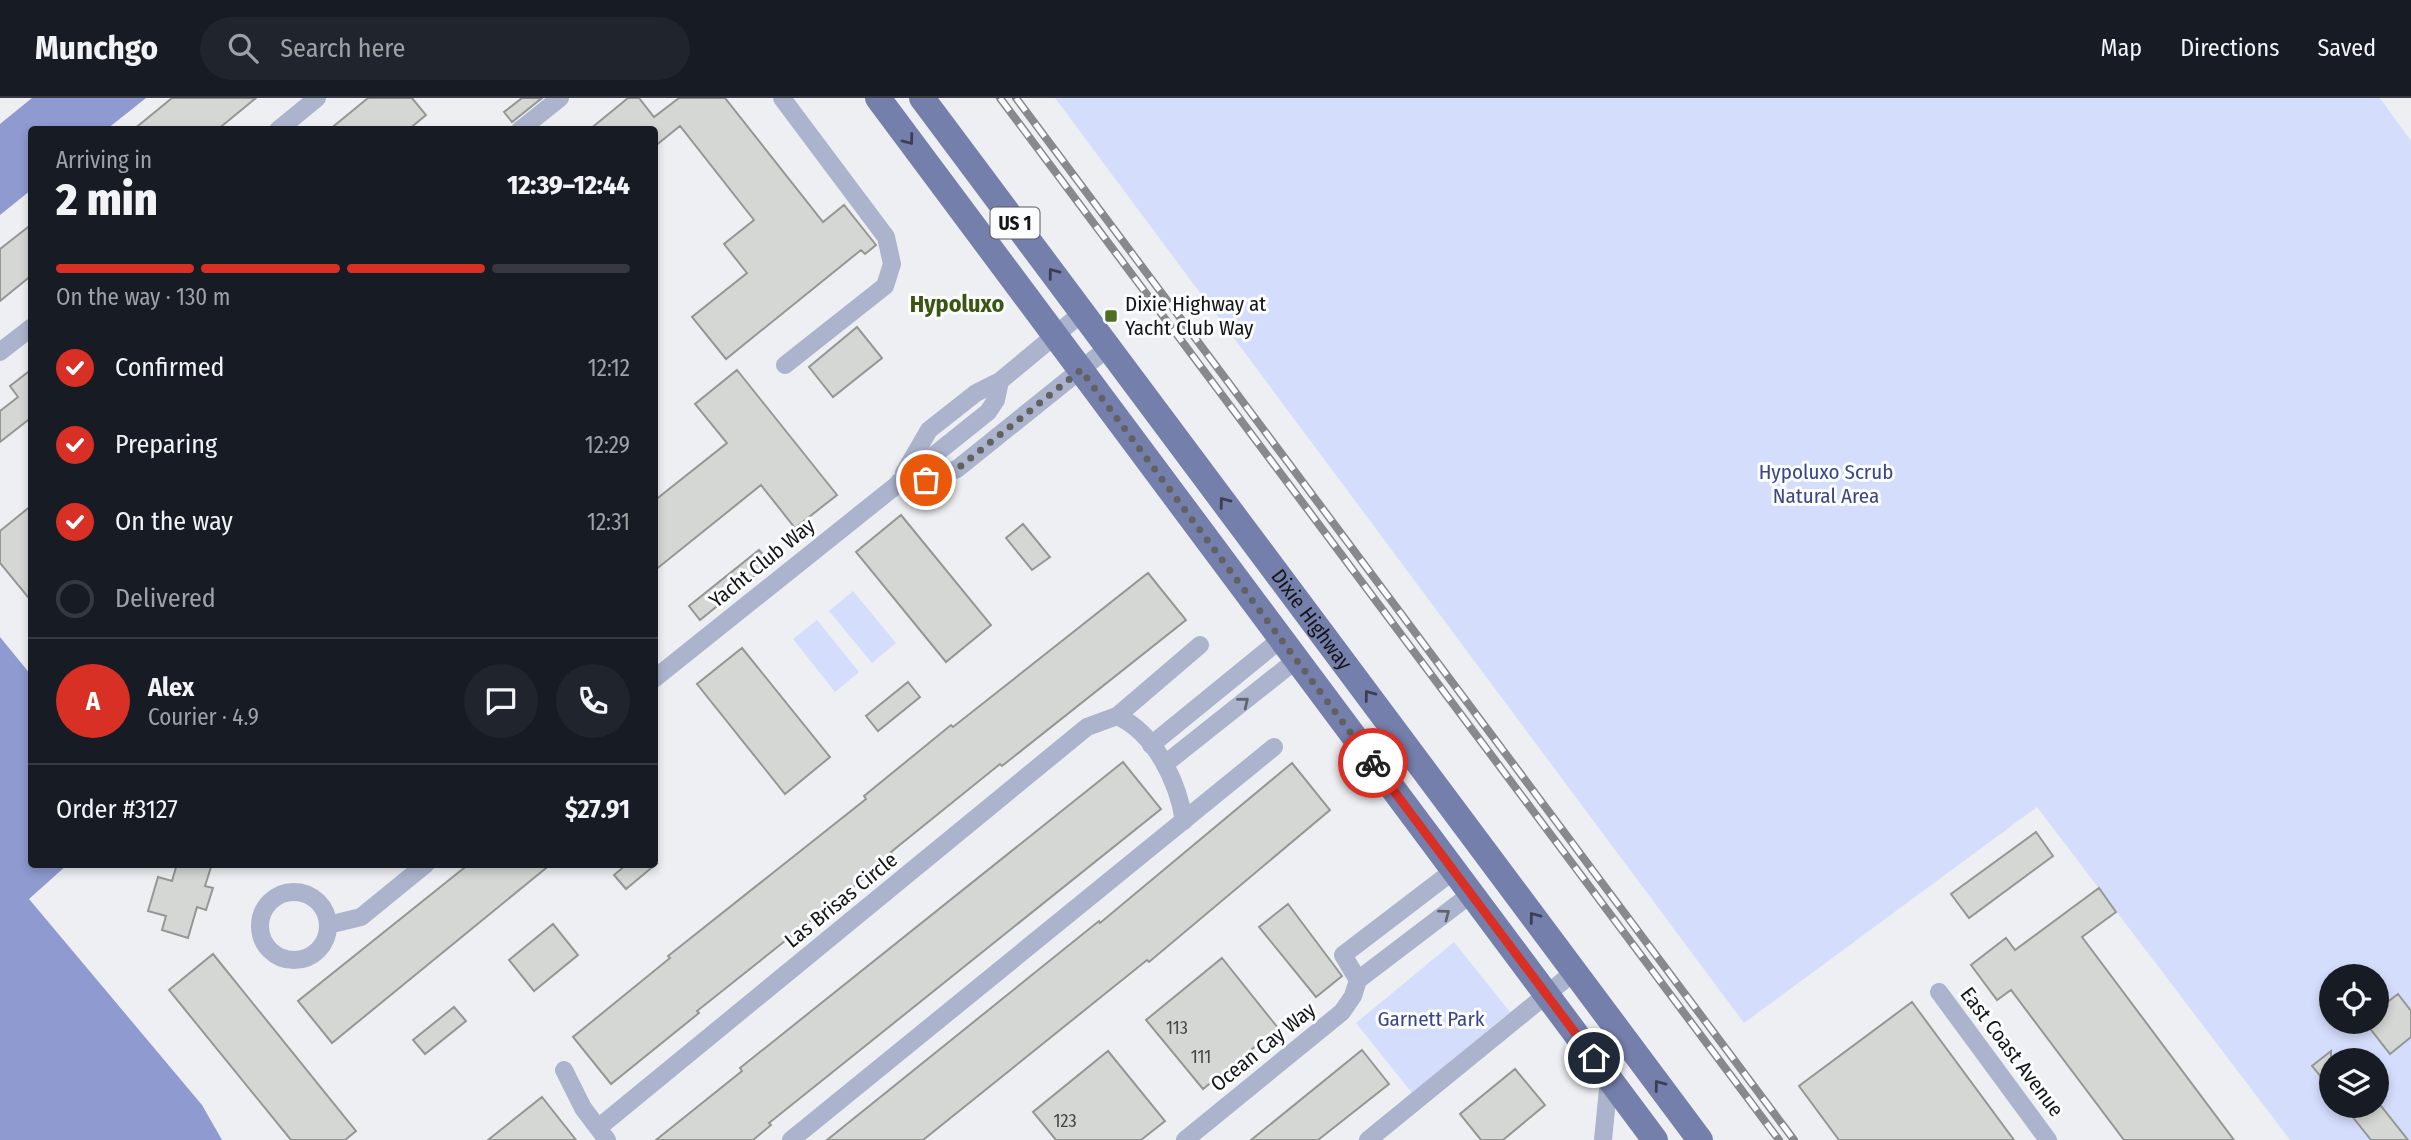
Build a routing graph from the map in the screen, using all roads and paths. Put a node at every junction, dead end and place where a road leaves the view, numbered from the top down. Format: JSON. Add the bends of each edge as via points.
{"nodes":[{"id":1,"x":317,"y":98,"type":"edge"},
{"id":2,"x":559,"y":98,"type":"edge"},
{"id":3,"x":782,"y":98,"type":"edge"},
{"id":4,"x":878,"y":98,"type":"edge"},
{"id":5,"x":922,"y":98,"type":"edge"},
{"id":6,"x":283,"y":126,"type":"edge"},
{"id":7,"x":525,"y":126,"type":"edge"},
{"id":8,"x":1082,"y":313,"type":"junction"},
{"id":9,"x":28,"y":330,"type":"edge"},
{"id":10,"x":1054,"y":335,"type":"junction"},
{"id":11,"x":1109,"y":347,"type":"junction"},
{"id":12,"x":0,"y":352,"type":"edge"},
{"id":13,"x":785,"y":365,"type":"dead end"},
{"id":14,"x":1081,"y":370,"type":"junction"},
{"id":15,"x":1000,"y":381,"type":"junction"},
{"id":16,"x":959,"y":406,"type":"junction"},
{"id":17,"x":972,"y":425,"type":"junction"},
{"id":18,"x":986,"y":447,"type":"junction"},
{"id":19,"x":899,"y":482,"type":"junction"},
{"id":20,"x":1200,"y":645,"type":"dead end"},
{"id":21,"x":1289,"y":650,"type":"junction"},
{"id":22,"x":658,"y":677,"type":"edge"},
{"id":23,"x":1117,"y":716,"type":"junction"},
{"id":24,"x":1151,"y":745,"type":"junction"},
{"id":25,"x":1274,"y":747,"type":"dead end"},
{"id":26,"x":1165,"y":764,"type":"junction"},
{"id":27,"x":1184,"y":821,"type":"junction"},
{"id":28,"x":421,"y":868,"type":"edge"},
{"id":29,"x":1453,"y":871,"type":"junction"},
{"id":30,"x":1471,"y":894,"type":"junction"},
{"id":31,"x":328,"y":925,"type":"dead end"},
{"id":32,"x":1574,"y":972,"type":"junction"},
{"id":33,"x":1358,"y":980,"type":"junction"},
{"id":34,"x":1938,"y":992,"type":"dead end"},
{"id":35,"x":1546,"y":994,"type":"junction"},
{"id":36,"x":564,"y":1070,"type":"dead end"},
{"id":37,"x":1609,"y":1079,"type":"junction"},
{"id":38,"x":603,"y":1134,"type":"edge"},
{"id":39,"x":791,"y":1140,"type":"edge"},
{"id":40,"x":1185,"y":1140,"type":"edge"},
{"id":41,"x":1368,"y":1140,"type":"edge"},
{"id":42,"x":1603,"y":1140,"type":"edge"},
{"id":43,"x":1655,"y":1140,"type":"edge"},
{"id":44,"x":1700,"y":1140,"type":"edge"},
{"id":45,"x":2048,"y":1140,"type":"edge"}],
"edges":[{"from":1,"to":6,"type":"street"},
{"from":2,"to":7,"type":"street"},
{"from":3,"to":13,"type":"street","via":[[886,237],[892,264],[884,286]]},
{"from":4,"to":10,"type":"main road","name":"Dixie Highway","number":"US 1","one_way":true},
{"from":8,"to":5,"type":"main road","name":"Dixie Highway","number":"US 1","one_way":true},
{"from":8,"to":10,"type":"street","name":"Yacht Club Way"},
{"from":8,"to":11,"type":"main road","name":"Dixie Highway","number":"US 1"},
{"from":9,"to":12,"type":"street"},
{"from":10,"to":14,"type":"main road","name":"Dixie Highway","number":"US 1"},
{"from":10,"to":15,"type":"street","name":"Yacht Club Way"},
{"from":11,"to":14,"type":"street"},
{"from":32,"to":11,"type":"main road","name":"Dixie Highway","number":"US 1","one_way":true},
{"from":14,"to":18,"type":"street"},
{"from":14,"to":21,"type":"main road","name":"Dixie Highway","number":"US 1"},
{"from":15,"to":16,"type":"street","name":"Yacht Club Way"},
{"from":15,"to":17,"type":"street","name":"Yacht Club Way","via":[[996,400]]},
{"from":16,"to":17,"type":"street"},
{"from":16,"to":19,"type":"street","name":"Yacht Club Way","via":[[929,430]]},
{"from":17,"to":18,"type":"street"},
{"from":17,"to":19,"type":"street","name":"Yacht Club Way"},
{"from":18,"to":19,"type":"street","via":[[957,469],[926,480]]},
{"from":19,"to":22,"type":"street","name":"Yacht Club Way"},
{"from":20,"to":23,"type":"street","name":"Las Brisas Circle"},
{"from":21,"to":24,"type":"street"},
{"from":26,"to":21,"type":"street","one_way":true},
{"from":21,"to":29,"type":"main road","name":"Dixie Highway","number":"US 1"},
{"from":23,"to":24,"type":"street","via":[[1131,723]]},
{"from":23,"to":38,"type":"street","name":"Las Brisas Circle","via":[[1087,727]]},
{"from":24,"to":26,"type":"street"},
{"from":25,"to":27,"type":"street"},
{"from":26,"to":27,"type":"street"},
{"from":27,"to":39,"type":"street"},
{"from":28,"to":31,"type":"street","via":[[361,917]]},
{"from":29,"to":30,"type":"main road","name":"Dixie Highway","number":"US 1"},
{"from":29,"to":33,"type":"street","via":[[1343,956]]},
{"from":33,"to":30,"type":"street","name":"Ocean Cay Way","one_way":true},
{"from":30,"to":35,"type":"main road","name":"Dixie Highway","number":"US 1"},
{"from":32,"to":35,"type":"street"},
{"from":44,"to":32,"type":"main road","name":"Dixie Highway","number":"US 1","one_way":true},
{"from":33,"to":40,"type":"street","name":"Ocean Cay Way","via":[[1342,1012]]},
{"from":34,"to":45,"type":"street","name":"East Coast Avenue"},
{"from":35,"to":37,"type":"main road","name":"Dixie Highway","number":"US 1"},
{"from":35,"to":41,"type":"street"},
{"from":36,"to":38,"type":"street","name":"Las Brisas Circle","via":[[583,1108]]},
{"from":37,"to":42,"type":"street"},
{"from":37,"to":43,"type":"main road","name":"Dixie Highway","number":"US 1"}]}
